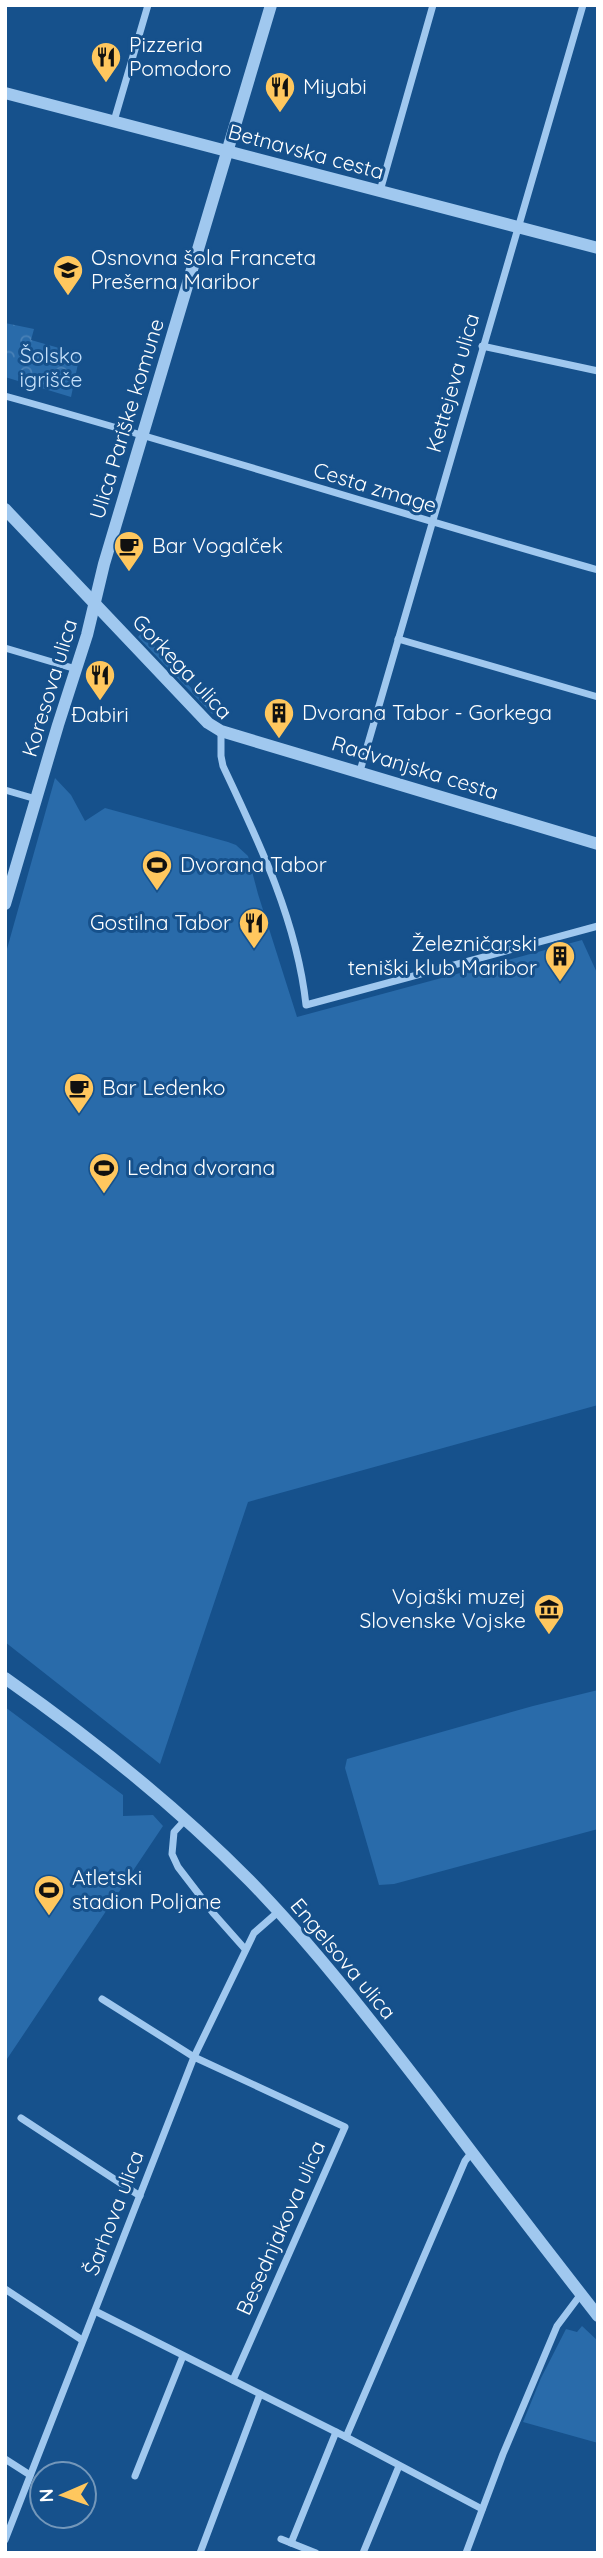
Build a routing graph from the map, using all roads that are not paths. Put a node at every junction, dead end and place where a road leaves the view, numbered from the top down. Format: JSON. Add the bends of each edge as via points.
{"nodes":[{"id":1,"x":148,"y":5,"type":"edge"},
{"id":2,"x":271,"y":5,"type":"edge"},
{"id":3,"x":433,"y":5,"type":"edge"},
{"id":4,"x":583,"y":5,"type":"edge"},
{"id":5,"x":5,"y":93,"type":"edge"},
{"id":6,"x":114,"y":121,"type":"junction"},
{"id":7,"x":227,"y":151,"type":"junction"},
{"id":8,"x":380,"y":192,"type":"junction"},
{"id":9,"x":517,"y":227,"type":"junction"},
{"id":10,"x":598,"y":248,"type":"edge"},
{"id":11,"x":482,"y":346,"type":"junction"},
{"id":12,"x":598,"y":371,"type":"edge"},
{"id":13,"x":5,"y":396,"type":"edge"},
{"id":14,"x":143,"y":435,"type":"junction"},
{"id":15,"x":5,"y":509,"type":"edge"},
{"id":16,"x":431,"y":523,"type":"junction"},
{"id":17,"x":598,"y":570,"type":"edge"},
{"id":18,"x":96,"y":603,"type":"junction"},
{"id":19,"x":398,"y":639,"type":"junction"},
{"id":20,"x":5,"y":648,"type":"edge"},
{"id":21,"x":76,"y":669,"type":"junction"},
{"id":22,"x":598,"y":697,"type":"edge"},
{"id":23,"x":221,"y":730,"type":"junction"},
{"id":24,"x":360,"y":771,"type":"junction"},
{"id":25,"x":5,"y":790,"type":"edge"},
{"id":26,"x":36,"y":799,"type":"junction"},
{"id":27,"x":598,"y":844,"type":"edge"},
{"id":28,"x":5,"y":904,"type":"edge"},
{"id":29,"x":598,"y":926,"type":"edge"},
{"id":30,"x":5,"y":1678,"type":"edge"},
{"id":31,"x":185,"y":1820,"type":"junction"},
{"id":32,"x":278,"y":1912,"type":"junction"},
{"id":33,"x":245,"y":1949,"type":"junction"},
{"id":34,"x":103,"y":1999,"type":"dead end"},
{"id":35,"x":194,"y":2057,"type":"junction"},
{"id":36,"x":21,"y":2118,"type":"dead end"},
{"id":37,"x":472,"y":2152,"type":"junction"},
{"id":38,"x":140,"y":2196,"type":"junction"},
{"id":39,"x":5,"y":2289,"type":"edge"},
{"id":40,"x":581,"y":2294,"type":"junction"},
{"id":41,"x":95,"y":2311,"type":"junction"},
{"id":42,"x":598,"y":2316,"type":"edge"},
{"id":43,"x":82,"y":2340,"type":"junction"},
{"id":44,"x":183,"y":2356,"type":"junction"},
{"id":45,"x":233,"y":2380,"type":"junction"},
{"id":46,"x":260,"y":2394,"type":"junction"},
{"id":47,"x":336,"y":2432,"type":"junction"},
{"id":48,"x":346,"y":2437,"type":"junction"},
{"id":49,"x":5,"y":2459,"type":"edge"},
{"id":50,"x":36,"y":2460,"type":"edge"},
{"id":51,"x":399,"y":2466,"type":"junction"},
{"id":52,"x":28,"y":2474,"type":"edge"},
{"id":53,"x":135,"y":2476,"type":"dead end"},
{"id":54,"x":28,"y":2480,"type":"edge"},
{"id":55,"x":482,"y":2509,"type":"junction"},
{"id":56,"x":281,"y":2539,"type":"dead end"},
{"id":57,"x":5,"y":2540,"type":"edge"},
{"id":58,"x":291,"y":2543,"type":"junction"},
{"id":59,"x":200,"y":2553,"type":"edge"},
{"id":60,"x":316,"y":2553,"type":"edge"},
{"id":61,"x":363,"y":2553,"type":"edge"},
{"id":62,"x":466,"y":2553,"type":"edge"}],
"edges":[{"from":1,"to":6,"type":"street"},
{"from":2,"to":7,"type":"street","name":"Ulica Pariške komune"},
{"from":3,"to":8,"type":"street"},
{"from":4,"to":9,"type":"street","name":"Kettejeva ulica"},
{"from":5,"to":6,"type":"street","name":"Betnavska cesta"},
{"from":6,"to":7,"type":"street","name":"Betnavska cesta"},
{"from":7,"to":8,"type":"street","name":"Betnavska cesta"},
{"from":7,"to":14,"type":"street","name":"Ulica Pariške komune"},
{"from":8,"to":9,"type":"street","name":"Betnavska cesta"},
{"from":9,"to":10,"type":"street","name":"Betnavska cesta"},
{"from":9,"to":11,"type":"street","name":"Kettejeva ulica"},
{"from":11,"to":12,"type":"street"},
{"from":11,"to":16,"type":"street","name":"Kettejeva ulica"},
{"from":13,"to":14,"type":"street","name":"Cesta zmage"},
{"from":14,"to":16,"type":"street","name":"Cesta zmage"},
{"from":14,"to":18,"type":"street","name":"Ulica Pariške komune"},
{"from":15,"to":18,"type":"street","name":"Gorkega ulica"},
{"from":16,"to":17,"type":"street","name":"Cesta zmage"},
{"from":16,"to":19,"type":"street","name":"Kettejeva ulica"},
{"from":18,"to":21,"type":"street","name":"Koresova ulica"},
{"from":18,"to":23,"type":"street","name":"Gorkega ulica","via":[[208,723]]},
{"from":19,"to":22,"type":"street"},
{"from":19,"to":24,"type":"street","name":"Kettejeva ulica"},
{"from":20,"to":21,"type":"street"},
{"from":21,"to":26,"type":"street","name":"Koresova ulica"},
{"from":23,"to":24,"type":"street","name":"Radvanjska cesta"},
{"from":23,"to":29,"type":"street","name":"Gorkega ulica","via":[[223,766],[266,856],[302,970],[306,1005]]},
{"from":24,"to":27,"type":"street","name":"Radvanjska cesta"},
{"from":25,"to":26,"type":"street"},
{"from":26,"to":28,"type":"street","name":"Koresova ulica"},
{"from":30,"to":31,"type":"street","name":"Engelsova ulica","via":[[74,1726]]},
{"from":31,"to":32,"type":"street","name":"Engelsova ulica"},
{"from":31,"to":33,"type":"street","via":[[174,1832],[172,1854],[178,1867]]},
{"from":32,"to":33,"type":"street","name":"Šarhova ulica","via":[[258,1926]]},
{"from":32,"to":37,"type":"street","name":"Engelsova ulica","via":[[346,1989]]},
{"from":33,"to":35,"type":"street","name":"Šarhova ulica"},
{"from":34,"to":35,"type":"street"},
{"from":35,"to":38,"type":"street","name":"Šarhova ulica"},
{"from":35,"to":45,"type":"street","name":"Besednjakova ulica","via":[[345,2127]]},
{"from":36,"to":38,"type":"street"},
{"from":37,"to":40,"type":"street","name":"Engelsova ulica"},
{"from":37,"to":48,"type":"street"},
{"from":38,"to":41,"type":"street","name":"Šarhova ulica"},
{"from":39,"to":43,"type":"street"},
{"from":40,"to":42,"type":"street","name":"Engelsova ulica"},
{"from":40,"to":55,"type":"street","via":[[556,2326]]},
{"from":41,"to":43,"type":"street","name":"Šarhova ulica"},
{"from":41,"to":44,"type":"street"},
{"from":43,"to":50,"type":"street","name":"Šarhova ulica"},
{"from":44,"to":45,"type":"street"},
{"from":44,"to":53,"type":"street"},
{"from":45,"to":46,"type":"street"},
{"from":46,"to":47,"type":"street"},
{"from":46,"to":59,"type":"street"},
{"from":47,"to":48,"type":"street"},
{"from":47,"to":58,"type":"street"},
{"from":48,"to":51,"type":"street"},
{"from":49,"to":52,"type":"street"},
{"from":51,"to":55,"type":"street"},
{"from":51,"to":61,"type":"street"},
{"from":54,"to":57,"type":"street","name":"Šarhova ulica"},
{"from":55,"to":62,"type":"street"},
{"from":56,"to":58,"type":"street"},
{"from":58,"to":60,"type":"street"}]}
